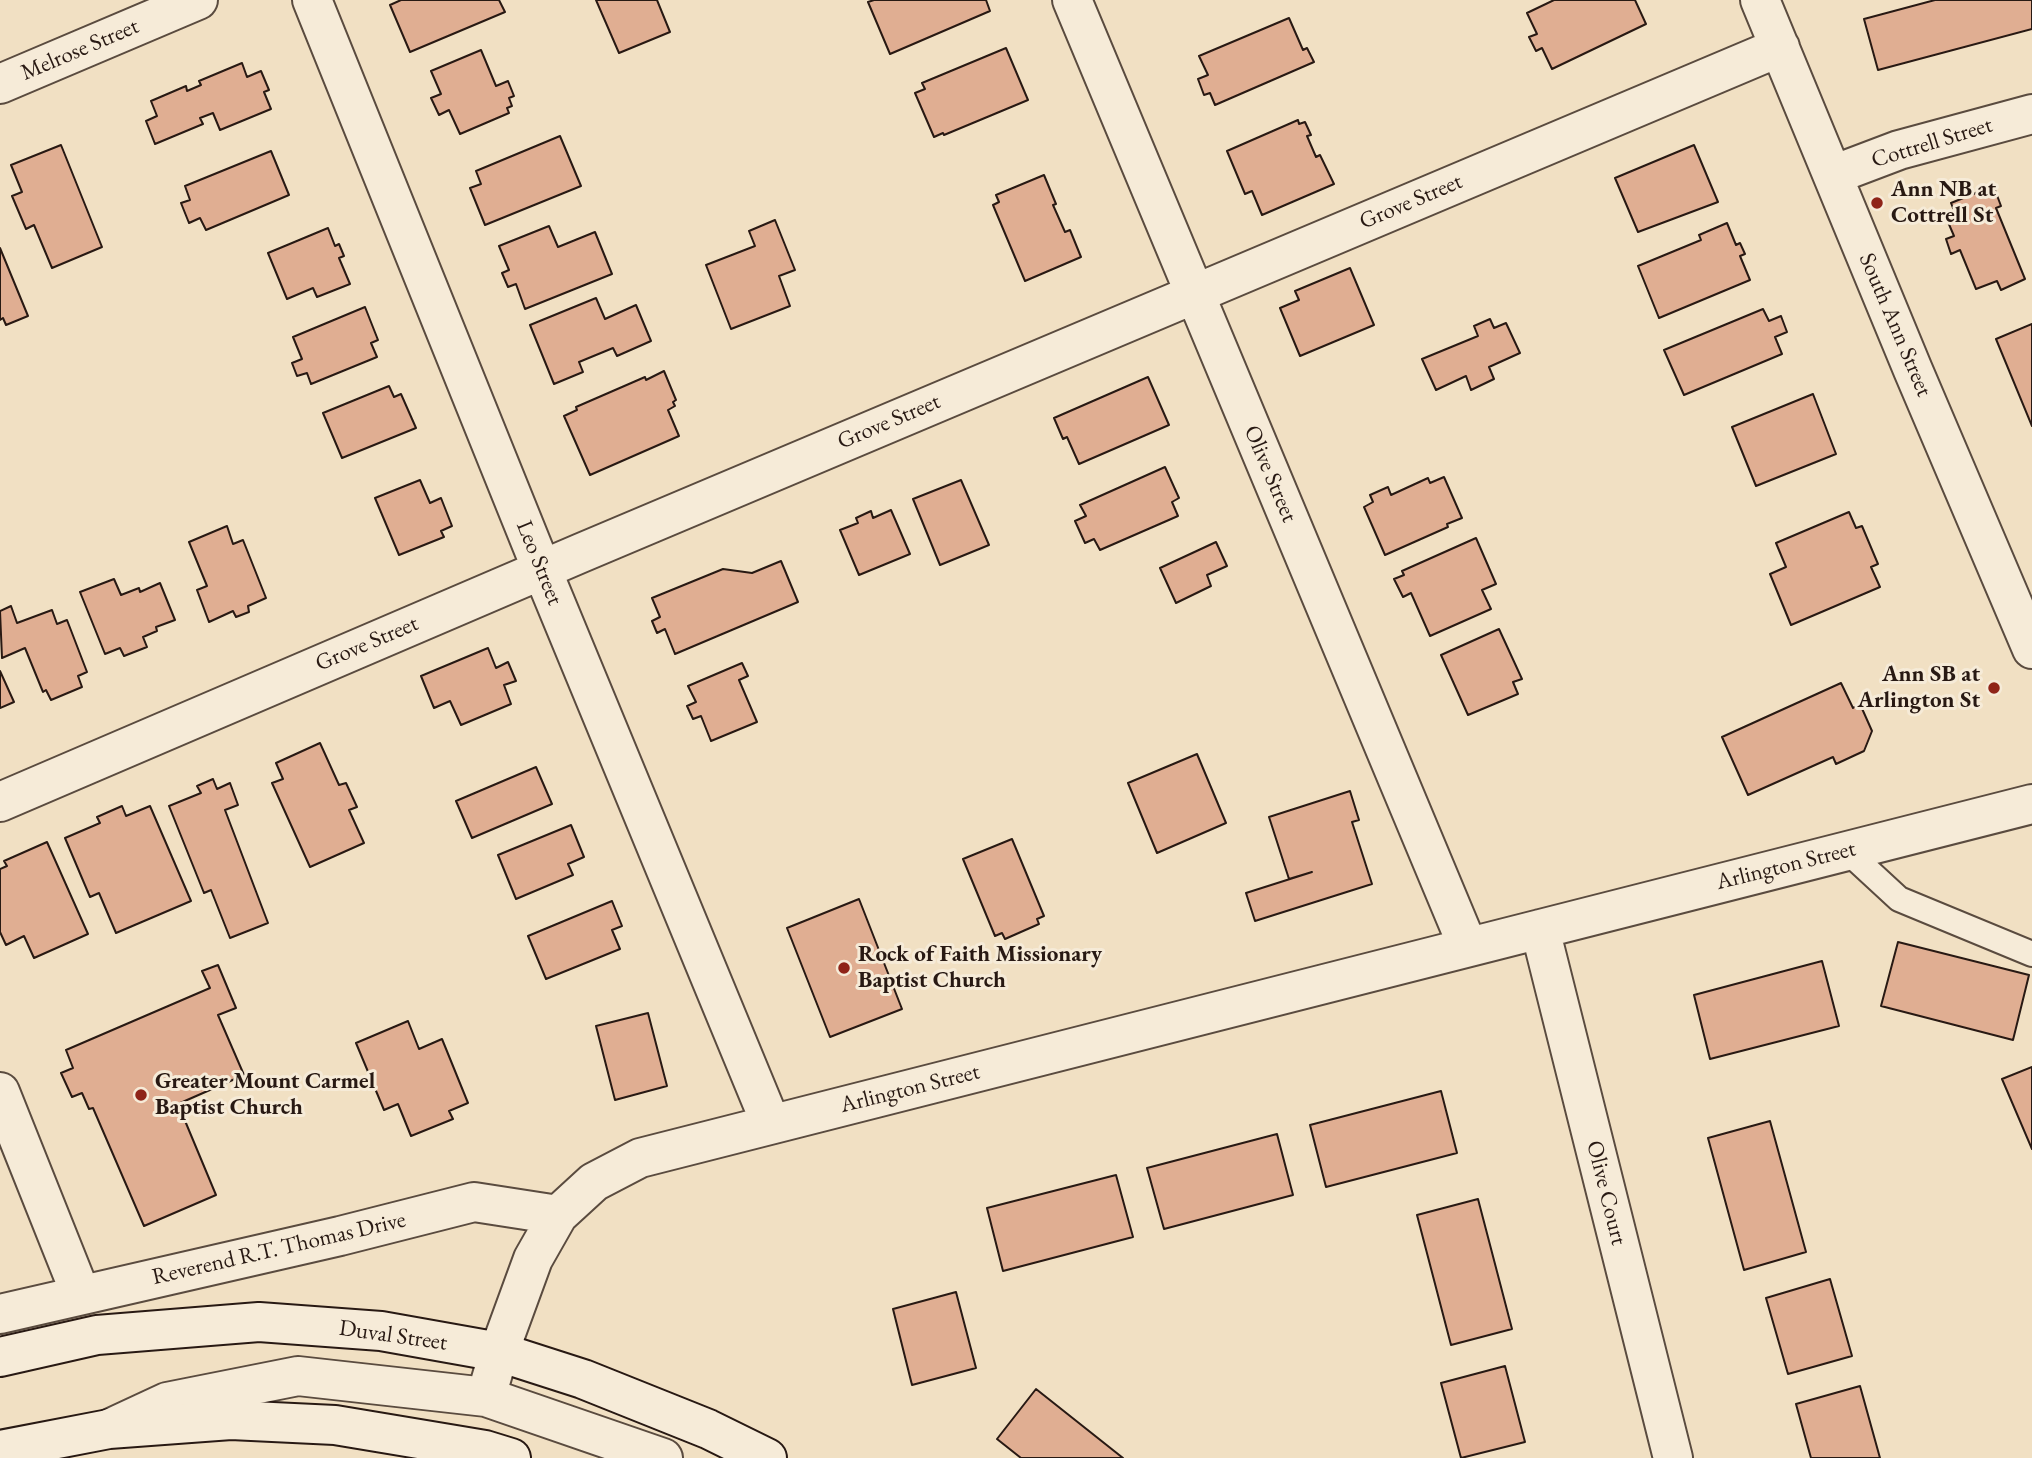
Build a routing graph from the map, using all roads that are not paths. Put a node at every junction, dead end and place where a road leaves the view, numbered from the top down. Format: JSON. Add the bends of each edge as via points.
{"nodes":[{"id":1,"x":198,"y":0,"type":"edge"},
{"id":2,"x":312,"y":0,"type":"edge"},
{"id":3,"x":1073,"y":0,"type":"edge"},
{"id":4,"x":1760,"y":0,"type":"edge"},
{"id":5,"x":1780,"y":47,"type":"junction"},
{"id":6,"x":0,"y":84,"type":"edge"},
{"id":7,"x":2032,"y":114,"type":"edge"},
{"id":8,"x":1833,"y":174,"type":"junction"},
{"id":9,"x":1195,"y":293,"type":"junction"},
{"id":10,"x":542,"y":570,"type":"junction"},
{"id":11,"x":2032,"y":649,"type":"edge"},
{"id":12,"x":0,"y":802,"type":"edge"},
{"id":13,"x":2032,"y":804,"type":"edge"},
{"id":14,"x":1847,"y":851,"type":"junction"},
{"id":15,"x":1540,"y":929,"type":"junction"},
{"id":16,"x":1468,"y":947,"type":"junction"},
{"id":17,"x":2032,"y":954,"type":"edge"},
{"id":18,"x":0,"y":1092,"type":"edge"},
{"id":19,"x":771,"y":1124,"type":"junction"},
{"id":20,"x":558,"y":1215,"type":"junction"},
{"id":21,"x":81,"y":1295,"type":"junction"},
{"id":22,"x":0,"y":1314,"type":"edge"},
{"id":23,"x":499,"y":1352,"type":"junction"},
{"id":24,"x":0,"y":1357,"type":"edge"},
{"id":25,"x":486,"y":1397,"type":"junction"},
{"id":26,"x":109,"y":1429,"type":"junction"},
{"id":27,"x":0,"y":1450,"type":"edge"},
{"id":28,"x":512,"y":1458,"type":"edge"},
{"id":29,"x":663,"y":1458,"type":"edge"},
{"id":30,"x":767,"y":1458,"type":"edge"},
{"id":31,"x":1673,"y":1458,"type":"edge"}],
"edges":[{"from":1,"to":6,"type":"street","name":"Melrose Street"},
{"from":2,"to":10,"type":"street","name":"Leo Street"},
{"from":3,"to":9,"type":"street","name":"Olive Street"},
{"from":4,"to":5,"type":"street","name":"South Ann Street"},
{"from":5,"to":8,"type":"street","name":"South Ann Street"},
{"from":5,"to":9,"type":"street","name":"Grove Street"},
{"from":7,"to":8,"type":"street","name":"Cottrell Street","via":[[1899,150]]},
{"from":8,"to":11,"type":"street","name":"South Ann Street"},
{"from":9,"to":10,"type":"street","name":"Grove Street"},
{"from":9,"to":16,"type":"street","name":"Olive Street"},
{"from":10,"to":12,"type":"street","name":"Grove Street"},
{"from":10,"to":19,"type":"street","name":"Leo Street"},
{"from":13,"to":14,"type":"street","name":"Arlington Street"},
{"from":14,"to":15,"type":"street","name":"Arlington Street"},
{"from":14,"to":17,"type":"lane","via":[[1899,899]]},
{"from":15,"to":16,"type":"street","name":"Arlington Street"},
{"from":15,"to":31,"type":"street","name":"Olive Court"},
{"from":16,"to":19,"type":"street","name":"Arlington Street"},
{"from":18,"to":21,"type":"street"},
{"from":19,"to":20,"type":"street","name":"Arlington Street","via":[[640,1158],[594,1182]]},
{"from":20,"to":21,"type":"street","name":"Reverend R.T. Thomas Drive","via":[[474,1202]]},
{"from":20,"to":23,"type":"street","name":"Arlington Street","via":[[533,1259]]},
{"from":21,"to":22,"type":"street","name":"Reverend R.T. Thomas Drive"},
{"from":23,"to":24,"type":"street","name":"Duval Street","via":[[382,1331],[260,1322],[97,1335]]},
{"from":23,"to":25,"type":"street","name":"Arlington Street"},
{"from":23,"to":30,"type":"street","name":"Duval Street","via":[[583,1379]]},
{"from":25,"to":26,"type":"street","via":[[298,1376],[167,1402]]},
{"from":25,"to":29,"type":"street"},
{"from":26,"to":27,"type":"street"},
{"from":26,"to":28,"type":"street","via":[[231,1420],[335,1424]]}]}
